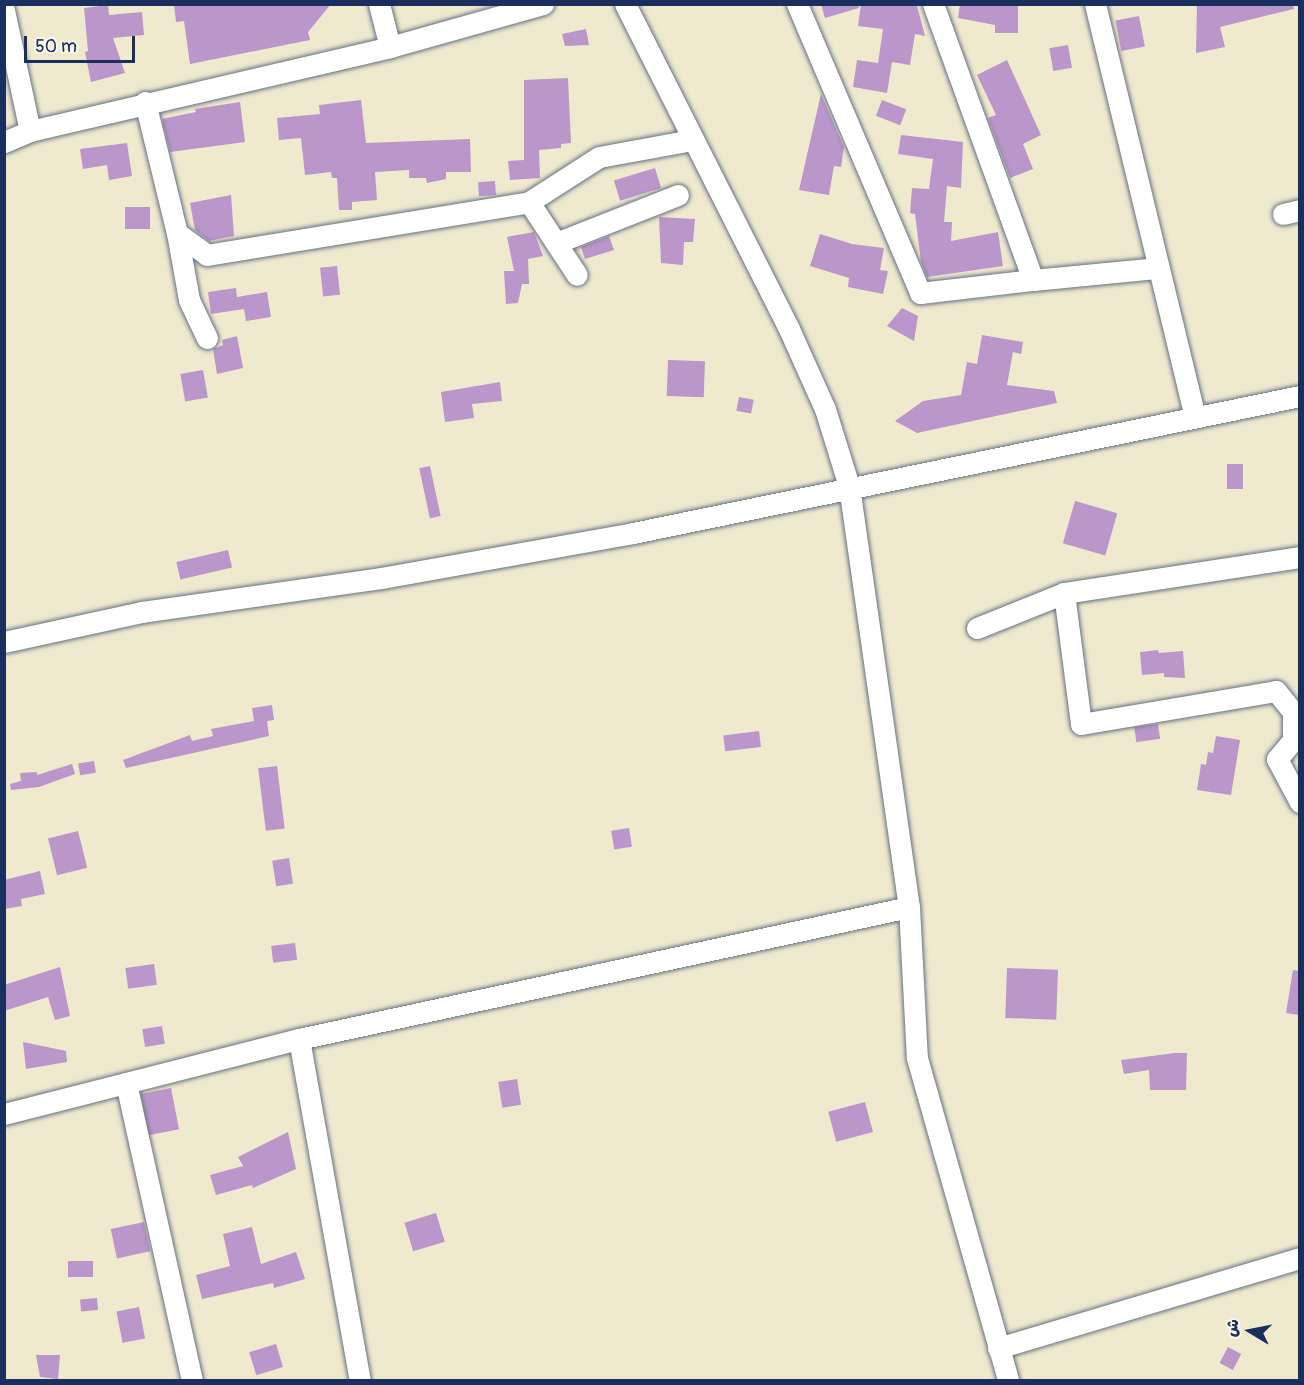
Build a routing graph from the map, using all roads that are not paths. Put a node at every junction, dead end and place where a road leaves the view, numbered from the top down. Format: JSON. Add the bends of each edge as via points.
{"nodes":[{"id":1,"x":379,"y":4,"type":"edge"},
{"id":2,"x":543,"y":4,"type":"edge"},
{"id":3,"x":624,"y":4,"type":"edge"},
{"id":4,"x":797,"y":4,"type":"edge"},
{"id":5,"x":933,"y":4,"type":"edge"},
{"id":6,"x":1095,"y":4,"type":"edge"},
{"id":7,"x":4,"y":10,"type":"edge"},
{"id":8,"x":390,"y":47,"type":"junction"},
{"id":9,"x":145,"y":102,"type":"junction"},
{"id":10,"x":30,"y":131,"type":"junction"},
{"id":11,"x":692,"y":140,"type":"junction"},
{"id":12,"x":4,"y":142,"type":"edge"},
{"id":13,"x":678,"y":195,"type":"dead end"},
{"id":14,"x":529,"y":202,"type":"junction"},
{"id":15,"x":177,"y":233,"type":"junction"},
{"id":16,"x":556,"y":243,"type":"junction"},
{"id":17,"x":1158,"y":268,"type":"junction"},
{"id":18,"x":577,"y":275,"type":"dead end"},
{"id":19,"x":1033,"y":280,"type":"junction"},
{"id":20,"x":207,"y":338,"type":"dead end"},
{"id":21,"x":1299,"y":396,"type":"edge"},
{"id":22,"x":1194,"y":417,"type":"junction"},
{"id":23,"x":849,"y":486,"type":"junction"},
{"id":24,"x":1299,"y":557,"type":"edge"},
{"id":25,"x":1064,"y":593,"type":"junction"},
{"id":26,"x":977,"y":628,"type":"dead end"},
{"id":27,"x":4,"y":642,"type":"edge"},
{"id":28,"x":1296,"y":712,"type":"edge"},
{"id":29,"x":1299,"y":802,"type":"edge"},
{"id":30,"x":909,"y":907,"type":"junction"},
{"id":31,"x":299,"y":1039,"type":"junction"},
{"id":32,"x":126,"y":1083,"type":"junction"},
{"id":33,"x":4,"y":1114,"type":"edge"},
{"id":34,"x":1299,"y":1258,"type":"edge"},
{"id":35,"x":998,"y":1348,"type":"junction"},
{"id":36,"x":192,"y":1380,"type":"edge"},
{"id":37,"x":360,"y":1380,"type":"edge"},
{"id":38,"x":1008,"y":1380,"type":"edge"}],
"edges":[{"from":1,"to":8,"type":"street"},
{"from":2,"to":8,"type":"street"},
{"from":3,"to":11,"type":"street"},
{"from":4,"to":19,"type":"street","via":[[920,293]]},
{"from":5,"to":19,"type":"street"},
{"from":6,"to":17,"type":"street"},
{"from":7,"to":10,"type":"street"},
{"from":8,"to":9,"type":"street"},
{"from":9,"to":10,"type":"street"},
{"from":9,"to":15,"type":"street"},
{"from":10,"to":12,"type":"street"},
{"from":11,"to":14,"type":"street","via":[[599,157]]},
{"from":11,"to":23,"type":"street","via":[[794,339],[825,409]]},
{"from":13,"to":16,"type":"street"},
{"from":14,"to":15,"type":"street","via":[[207,255]]},
{"from":14,"to":16,"type":"street"},
{"from":15,"to":20,"type":"street","via":[[189,300]]},
{"from":16,"to":18,"type":"street"},
{"from":17,"to":19,"type":"street"},
{"from":17,"to":22,"type":"street"},
{"from":21,"to":22,"type":"street"},
{"from":22,"to":23,"type":"street"},
{"from":23,"to":27,"type":"street","via":[[633,533],[381,578],[142,612]]},
{"from":23,"to":30,"type":"street"},
{"from":24,"to":25,"type":"street"},
{"from":25,"to":26,"type":"street"},
{"from":25,"to":28,"type":"street","via":[[1081,724],[1276,691]]},
{"from":28,"to":29,"type":"street","via":[[1293,740],[1277,759]]},
{"from":30,"to":31,"type":"street"},
{"from":30,"to":35,"type":"street","via":[[917,1058]]},
{"from":31,"to":32,"type":"street"},
{"from":31,"to":37,"type":"street"},
{"from":32,"to":33,"type":"street"},
{"from":32,"to":36,"type":"street"},
{"from":34,"to":35,"type":"street"},
{"from":35,"to":38,"type":"street"}]}
